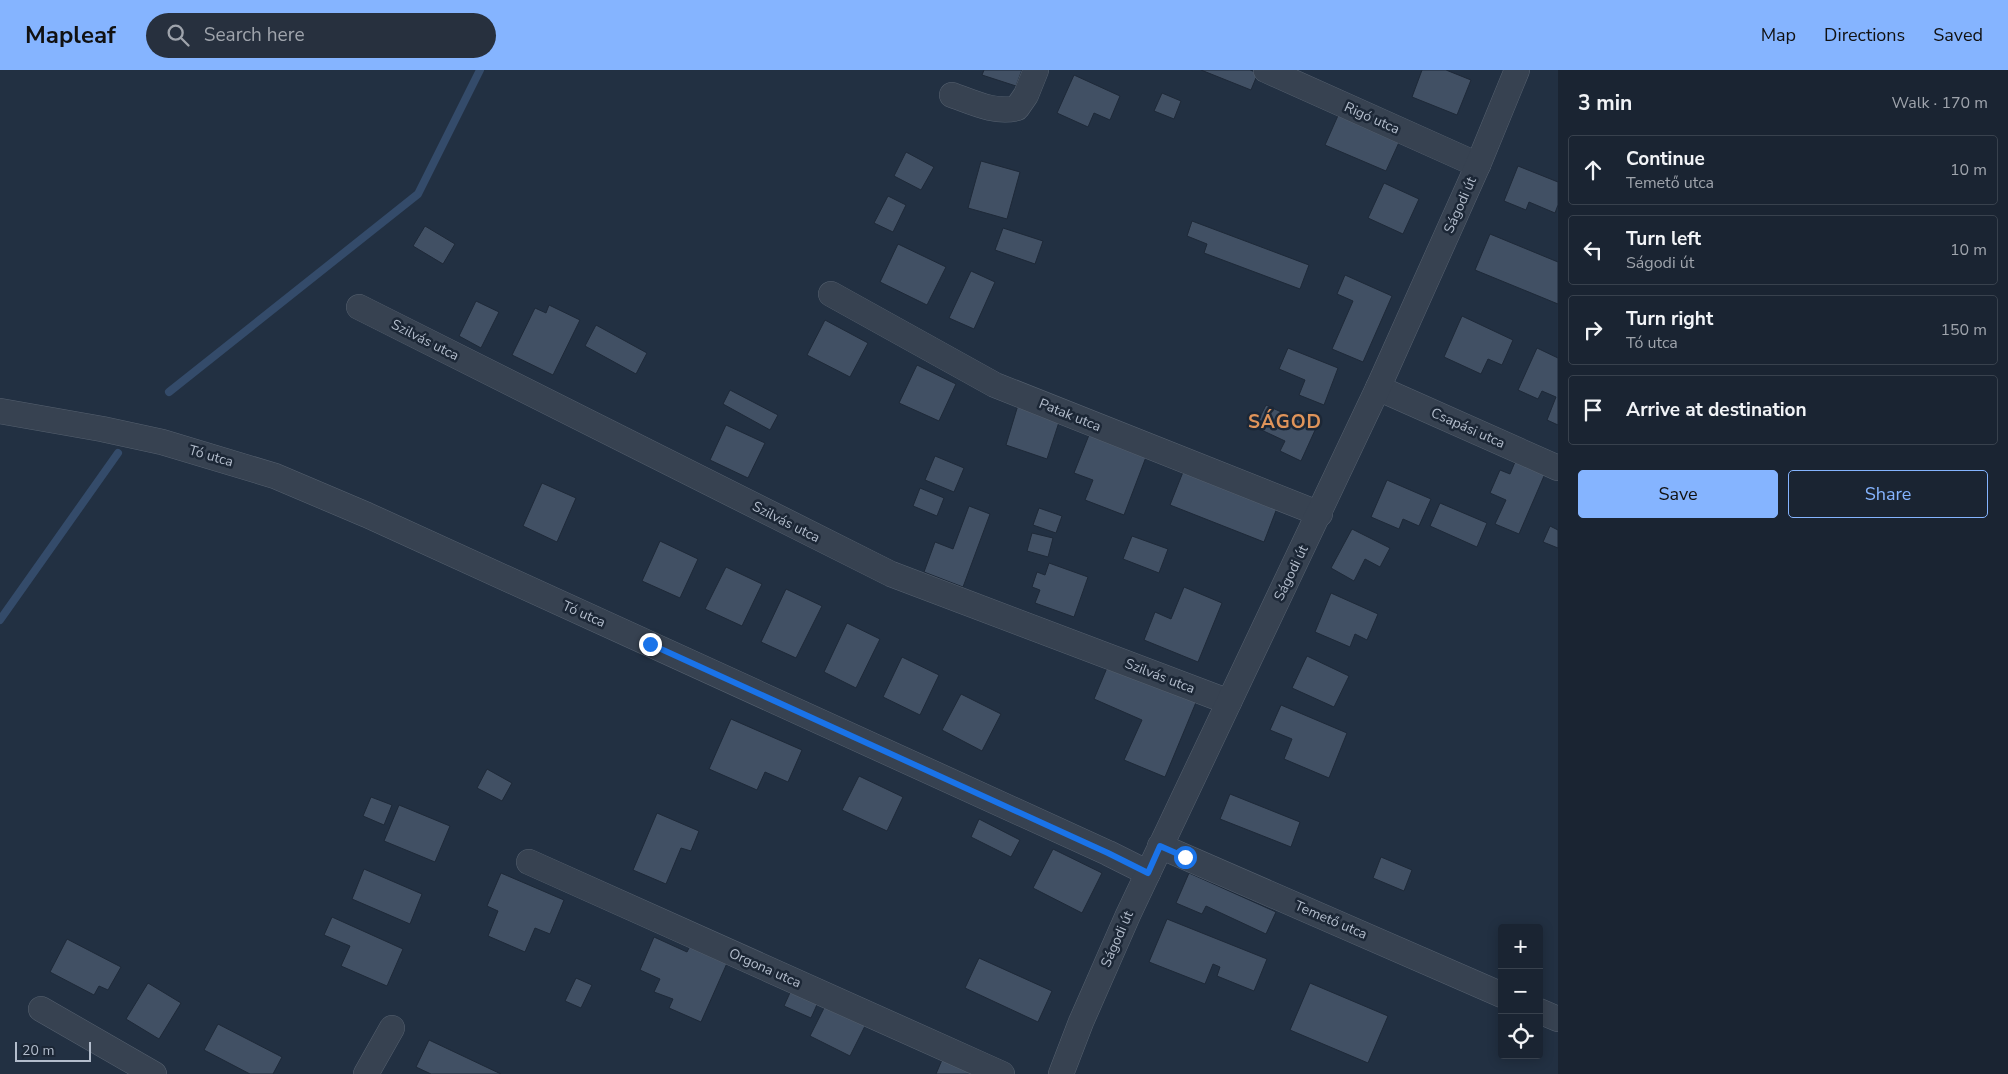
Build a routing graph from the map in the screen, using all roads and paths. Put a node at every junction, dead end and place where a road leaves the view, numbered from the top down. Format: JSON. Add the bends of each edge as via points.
{"nodes":[{"id":1,"x":1036,"y":70,"type":"edge"},
{"id":2,"x":1266,"y":70,"type":"edge"},
{"id":3,"x":1517,"y":70,"type":"edge"},
{"id":4,"x":952,"y":95,"type":"dead end"},
{"id":5,"x":1478,"y":165,"type":"junction"},
{"id":6,"x":831,"y":294,"type":"dead end"},
{"id":7,"x":359,"y":307,"type":"dead end"},
{"id":8,"x":1378,"y":388,"type":"junction"},
{"id":9,"x":0,"y":411,"type":"edge"},
{"id":10,"x":1558,"y":468,"type":"edge"},
{"id":11,"x":1320,"y":514,"type":"junction"},
{"id":12,"x":1229,"y":702,"type":"junction"},
{"id":13,"x":1160,"y":846,"type":"junction"},
{"id":14,"x":528,"y":862,"type":"dead end"},
{"id":15,"x":1148,"y":873,"type":"junction"},
{"id":16,"x":1498,"y":993,"type":"edge"},
{"id":17,"x":41,"y":1009,"type":"dead end"},
{"id":18,"x":1543,"y":1013,"type":"edge"},
{"id":19,"x":1558,"y":1019,"type":"edge"},
{"id":20,"x":392,"y":1028,"type":"dead end"},
{"id":21,"x":154,"y":1074,"type":"edge"},
{"id":22,"x":366,"y":1074,"type":"edge"},
{"id":23,"x":1002,"y":1074,"type":"edge"},
{"id":24,"x":1061,"y":1074,"type":"edge"}],
"edges":[{"from":1,"to":4,"type":"street","via":[[1017,108],[1007,111]]},
{"from":2,"to":5,"type":"street","name":"Rigó utca"},
{"from":3,"to":5,"type":"street","name":"Ságodi út"},
{"from":5,"to":8,"type":"street","name":"Ságodi út"},
{"from":6,"to":11,"type":"street","name":"Patak utca","via":[[995,385]]},
{"from":7,"to":12,"type":"street","name":"Szilvás utca","via":[[891,574]]},
{"from":8,"to":10,"type":"street","name":"Csapási utca"},
{"from":8,"to":11,"type":"street","name":"Ságodi út"},
{"from":9,"to":15,"type":"street","name":"Tó utca","via":[[162,442],[275,476],[367,515]]},
{"from":11,"to":12,"type":"street","name":"Ságodi út"},
{"from":12,"to":13,"type":"street","name":"Ságodi út"},
{"from":13,"to":15,"type":"street","name":"Ságodi út"},
{"from":13,"to":16,"type":"street","name":"Temető utca"},
{"from":14,"to":23,"type":"street","name":"Orgona utca"},
{"from":15,"to":24,"type":"street","name":"Ságodi út","via":[[1094,991]]},
{"from":17,"to":21,"type":"street"},
{"from":18,"to":19,"type":"street"},
{"from":20,"to":22,"type":"street"}]}
